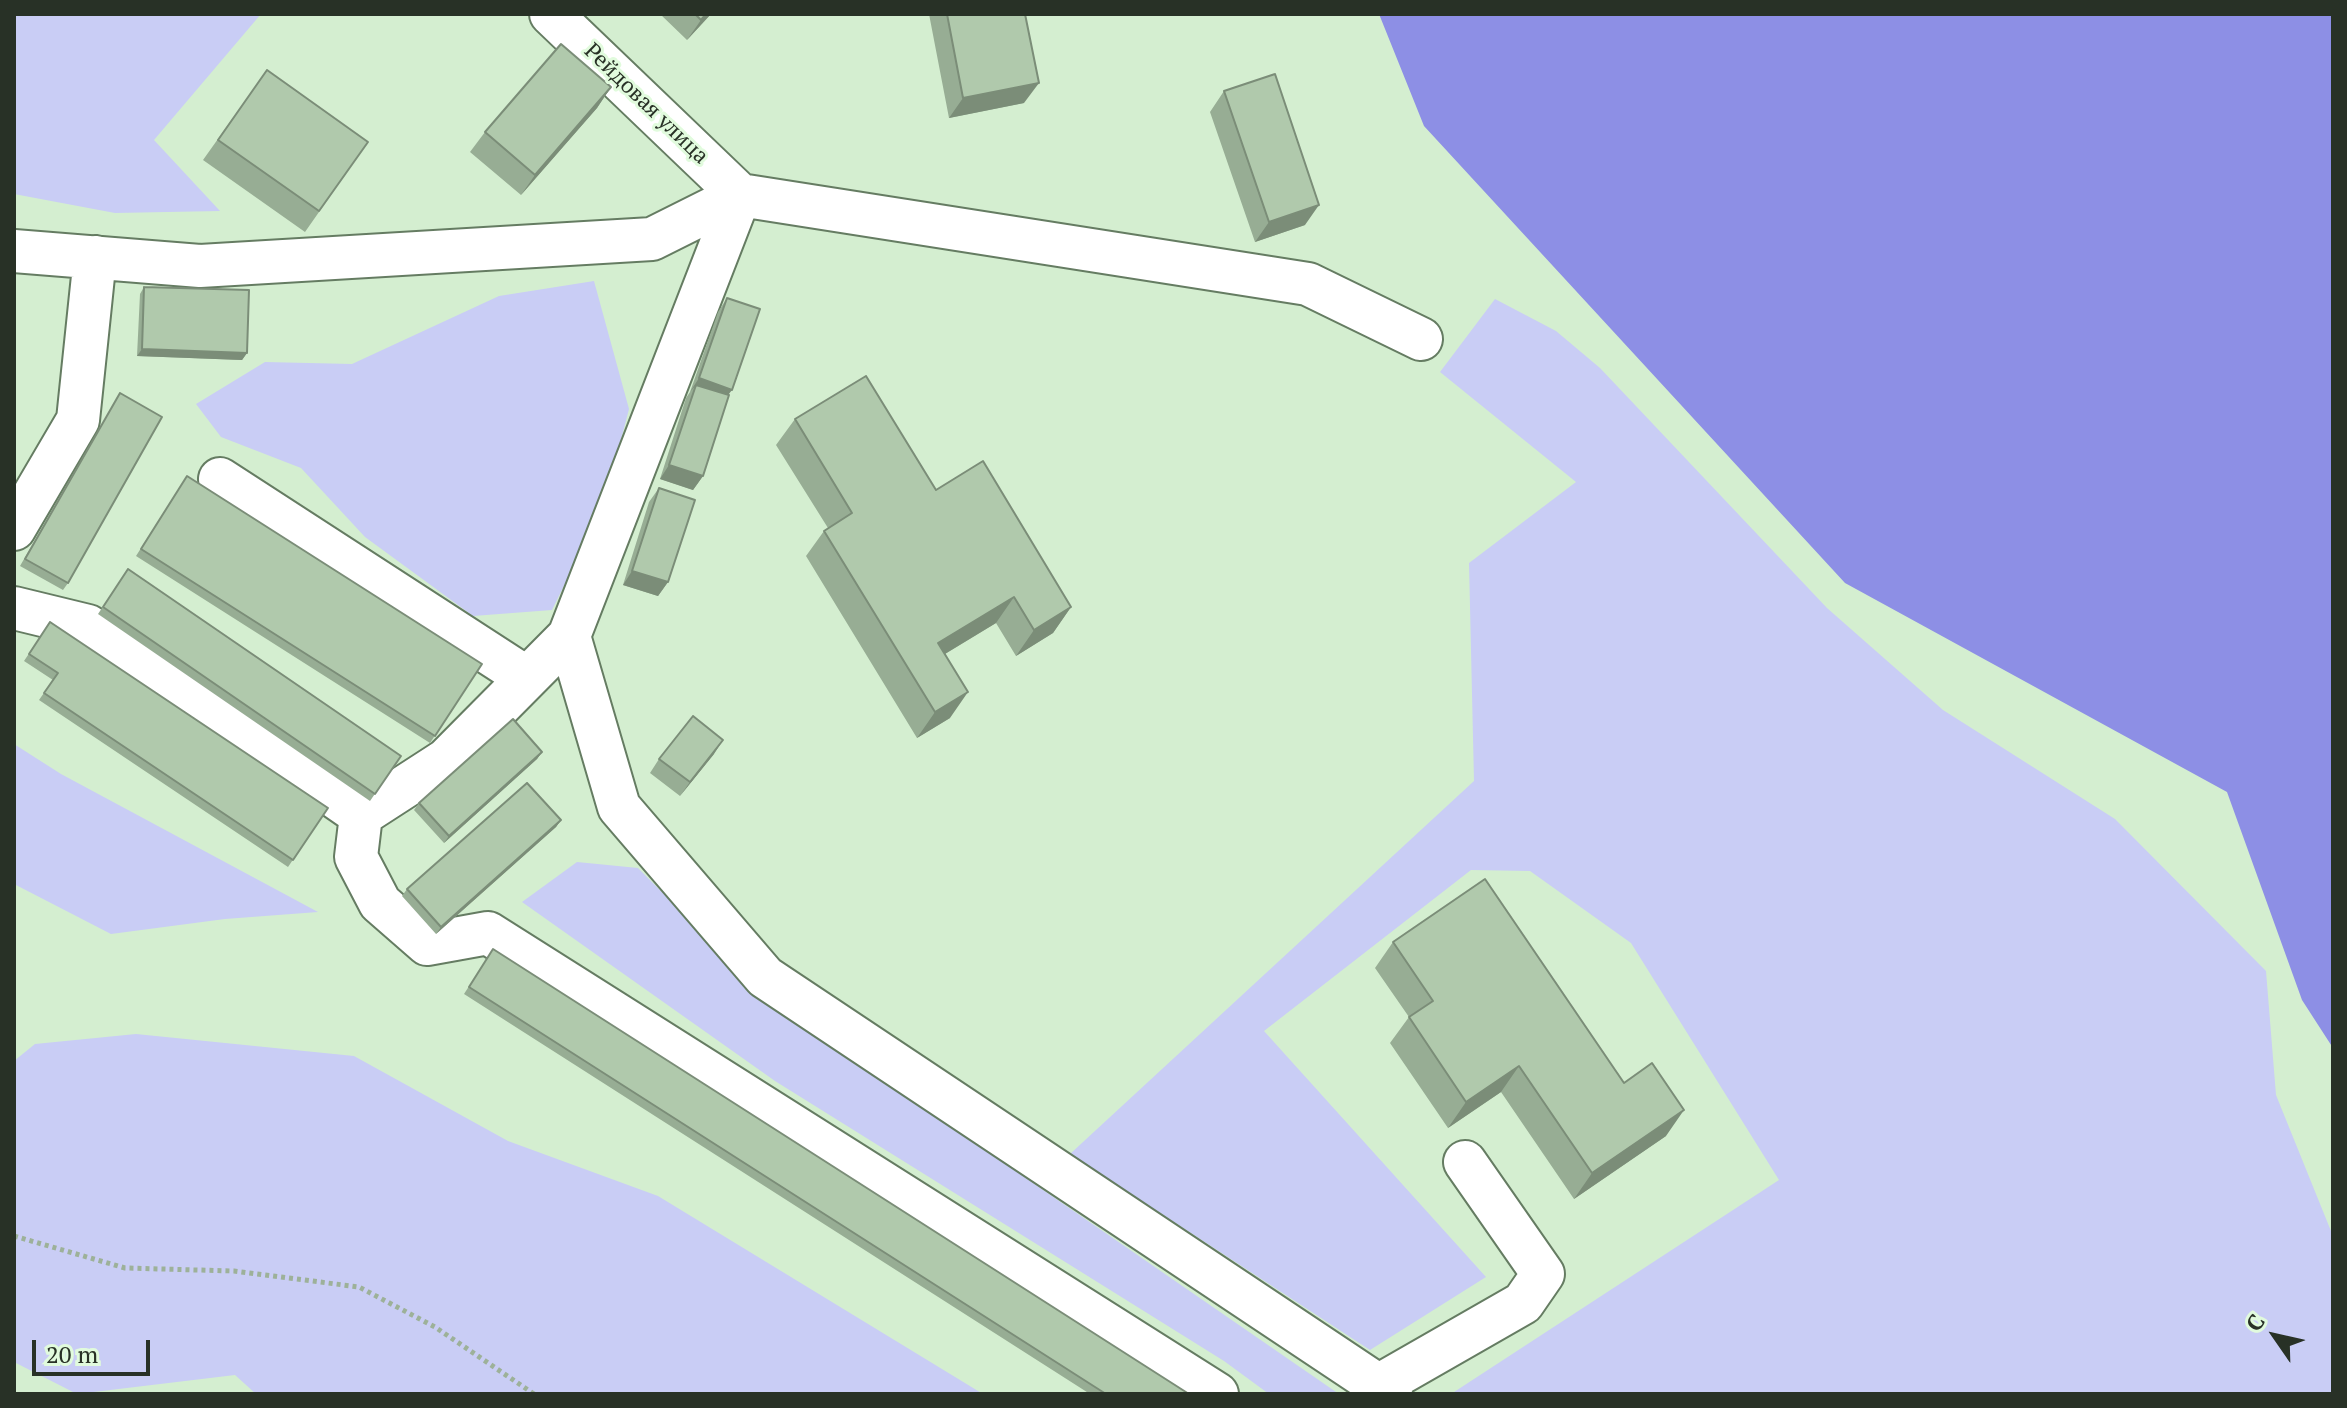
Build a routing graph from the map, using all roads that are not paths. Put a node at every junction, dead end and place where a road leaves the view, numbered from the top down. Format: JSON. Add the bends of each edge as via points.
{"nodes":[{"id":1,"x":551,"y":14,"type":"edge"},
{"id":2,"x":740,"y":195,"type":"junction"},
{"id":3,"x":14,"y":251,"type":"edge"},
{"id":4,"x":95,"y":257,"type":"junction"},
{"id":5,"x":1421,"y":339,"type":"dead end"},
{"id":6,"x":220,"y":479,"type":"dead end"},
{"id":7,"x":14,"y":529,"type":"edge"},
{"id":8,"x":14,"y":608,"type":"edge"},
{"id":9,"x":569,"y":636,"type":"junction"},
{"id":10,"x":527,"y":678,"type":"junction"},
{"id":11,"x":361,"y":815,"type":"junction"},
{"id":12,"x":1465,"y":1162,"type":"dead end"},
{"id":13,"x":1384,"y":1390,"type":"edge"},
{"id":14,"x":1217,"y":1394,"type":"edge"}],
"edges":[{"from":1,"to":2,"type":"street","name":"Рейдовая улица"},
{"from":2,"to":4,"type":"street","via":[[652,239],[200,266]]},
{"from":2,"to":5,"type":"street","via":[[1308,284]]},
{"from":2,"to":9,"type":"street"},
{"from":3,"to":4,"type":"street"},
{"from":4,"to":7,"type":"street","via":[[78,420]]},
{"from":6,"to":10,"type":"street"},
{"from":8,"to":11,"type":"street","via":[[88,626]]},
{"from":9,"to":10,"type":"street"},
{"from":9,"to":13,"type":"street","via":[[619,807],[765,977]]},
{"from":10,"to":11,"type":"street","via":[[446,760]]},
{"from":11,"to":14,"type":"street","via":[[356,857],[380,903],[427,944],[488,933]]},
{"from":12,"to":13,"type":"street","via":[[1543,1274],[1523,1303]]}]}
